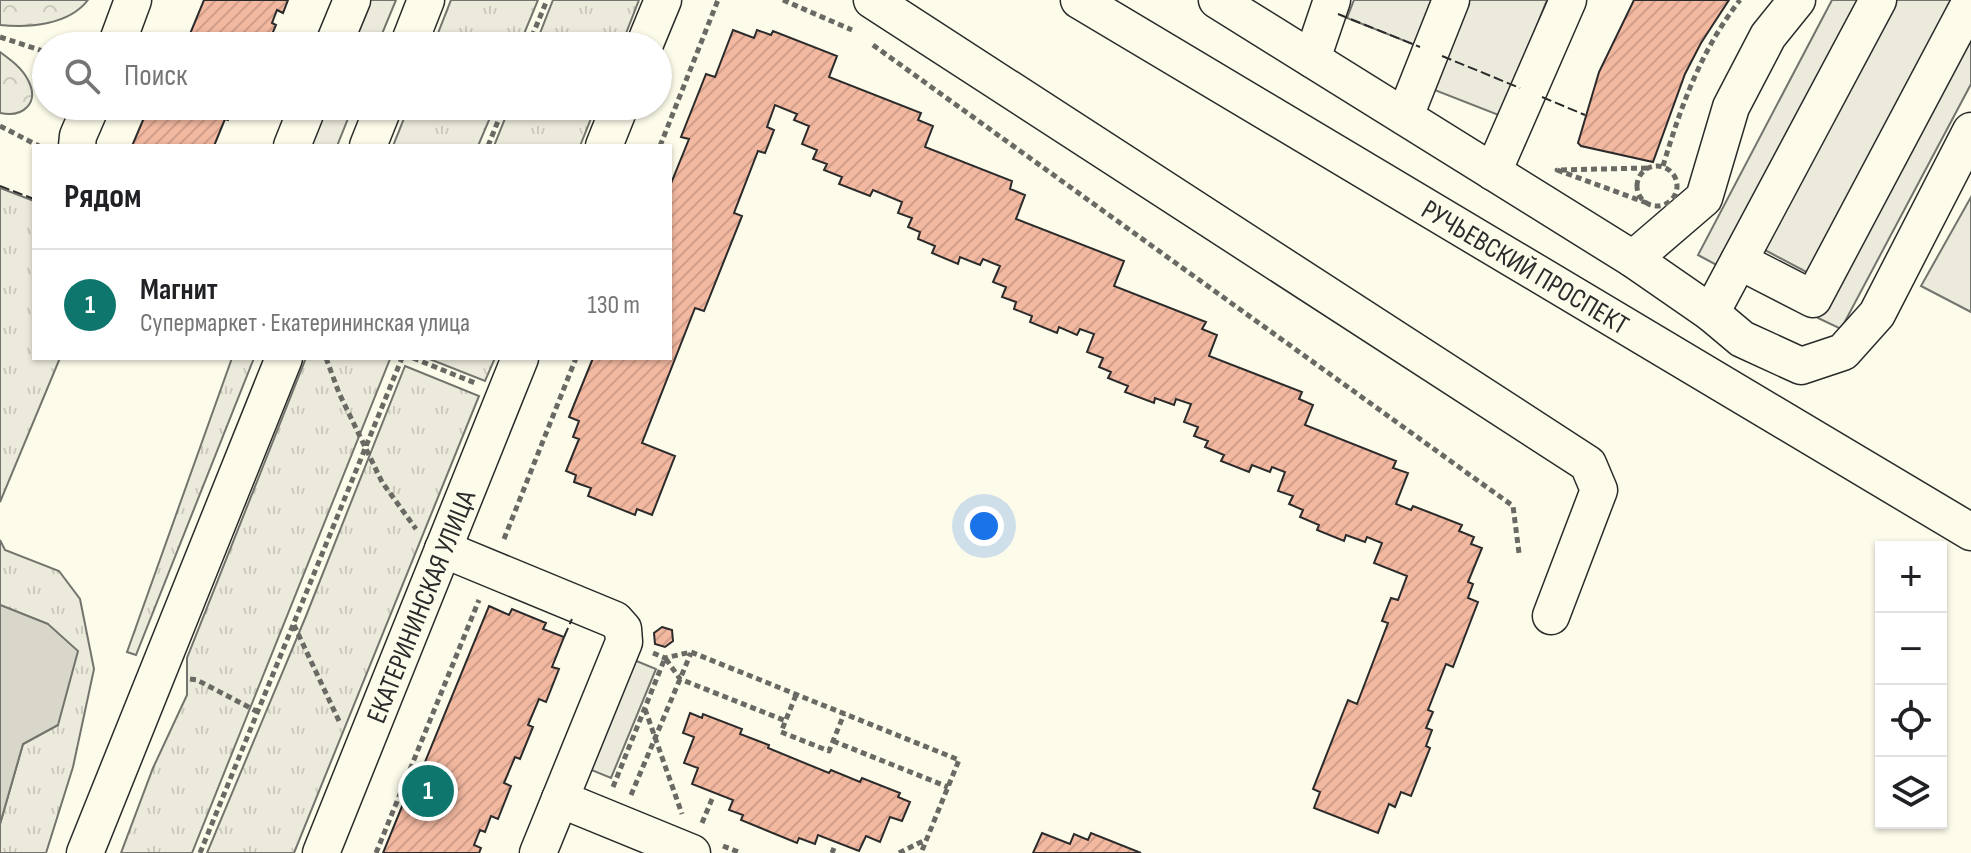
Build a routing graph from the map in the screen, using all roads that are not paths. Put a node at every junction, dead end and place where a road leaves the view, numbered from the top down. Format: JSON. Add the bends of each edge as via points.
{"nodes":[{"id":1,"x":133,"y":0,"type":"edge"},
{"id":2,"x":352,"y":0,"type":"edge"},
{"id":3,"x":426,"y":0,"type":"edge"},
{"id":4,"x":663,"y":0,"type":"edge"},
{"id":5,"x":872,"y":0,"type":"edge"},
{"id":6,"x":1079,"y":0,"type":"edge"},
{"id":7,"x":1217,"y":0,"type":"edge"},
{"id":8,"x":1332,"y":0,"type":"edge"},
{"id":9,"x":1451,"y":0,"type":"edge"},
{"id":10,"x":1568,"y":0,"type":"edge"},
{"id":11,"x":1797,"y":0,"type":"edge"},
{"id":12,"x":1878,"y":0,"type":"edge"},
{"id":13,"x":1971,"y":1,"type":"edge"},
{"id":14,"x":121,"y":32,"type":"edge"},
{"id":15,"x":339,"y":32,"type":"edge"},
{"id":16,"x":413,"y":32,"type":"edge"},
{"id":17,"x":650,"y":32,"type":"edge"},
{"id":18,"x":1312,"y":59,"type":"junction"},
{"id":19,"x":1405,"y":116,"type":"junction"},
{"id":20,"x":85,"y":120,"type":"edge"},
{"id":21,"x":302,"y":120,"type":"edge"},
{"id":22,"x":378,"y":120,"type":"edge"},
{"id":23,"x":614,"y":120,"type":"edge"},
{"id":24,"x":1971,"y":131,"type":"edge"},
{"id":25,"x":77,"y":144,"type":"edge"},
{"id":26,"x":293,"y":144,"type":"edge"},
{"id":27,"x":369,"y":144,"type":"edge"},
{"id":28,"x":605,"y":144,"type":"edge"},
{"id":29,"x":1493,"y":172,"type":"junction"},
{"id":30,"x":1633,"y":259,"type":"junction"},
{"id":31,"x":1739,"y":261,"type":"junction"},
{"id":32,"x":1711,"y":313,"type":"junction"},
{"id":33,"x":283,"y":360,"type":"edge"},
{"id":34,"x":519,"y":360,"type":"edge"},
{"id":35,"x":1971,"y":532,"type":"edge"},
{"id":36,"x":430,"y":540,"type":"junction"},
{"id":37,"x":1551,"y":616,"type":"dead end"},
{"id":38,"x":560,"y":799,"type":"junction"},
{"id":39,"x":694,"y":844,"type":"edge"},
{"id":40,"x":85,"y":853,"type":"edge"},
{"id":41,"x":321,"y":853,"type":"edge"},
{"id":42,"x":538,"y":853,"type":"edge"}],
"edges":[{"from":1,"to":14,"type":"street"},
{"from":2,"to":15,"type":"street"},
{"from":3,"to":16,"type":"street"},
{"from":4,"to":17,"type":"street"},
{"from":5,"to":37,"type":"street","via":[[1588,464],[1599,490]]},
{"from":6,"to":35,"type":"street","name":"РУЧЬЕВСКИЙ ПРОСПЕКТ"},
{"from":7,"to":18,"type":"street"},
{"from":8,"to":18,"type":"street"},
{"from":9,"to":19,"type":"street"},
{"from":10,"to":29,"type":"street"},
{"from":11,"to":30,"type":"street","via":[[1768,36],[1731,107],[1704,198]]},
{"from":12,"to":31,"type":"street"},
{"from":13,"to":31,"type":"street","via":[[1813,299]]},
{"from":18,"to":19,"type":"street"},
{"from":19,"to":29,"type":"street"},
{"from":20,"to":25,"type":"street"},
{"from":21,"to":26,"type":"street"},
{"from":22,"to":27,"type":"street"},
{"from":23,"to":28,"type":"street"},
{"from":24,"to":32,"type":"street","via":[[1877,314],[1843,352],[1801,366],[1742,339]]},
{"from":29,"to":30,"type":"street"},
{"from":30,"to":32,"type":"street"},
{"from":31,"to":32,"type":"street"},
{"from":33,"to":40,"type":"street"},
{"from":34,"to":36,"type":"street","name":"ЕКАТЕРИНИНСКАЯ УЛИЦА"},
{"from":36,"to":38,"type":"street","via":[[615,620],[623,629],[624,642]]},
{"from":36,"to":41,"type":"street","name":"ЕКАТЕРИНИНСКАЯ УЛИЦА"},
{"from":38,"to":39,"type":"street"},
{"from":38,"to":42,"type":"street"}]}
